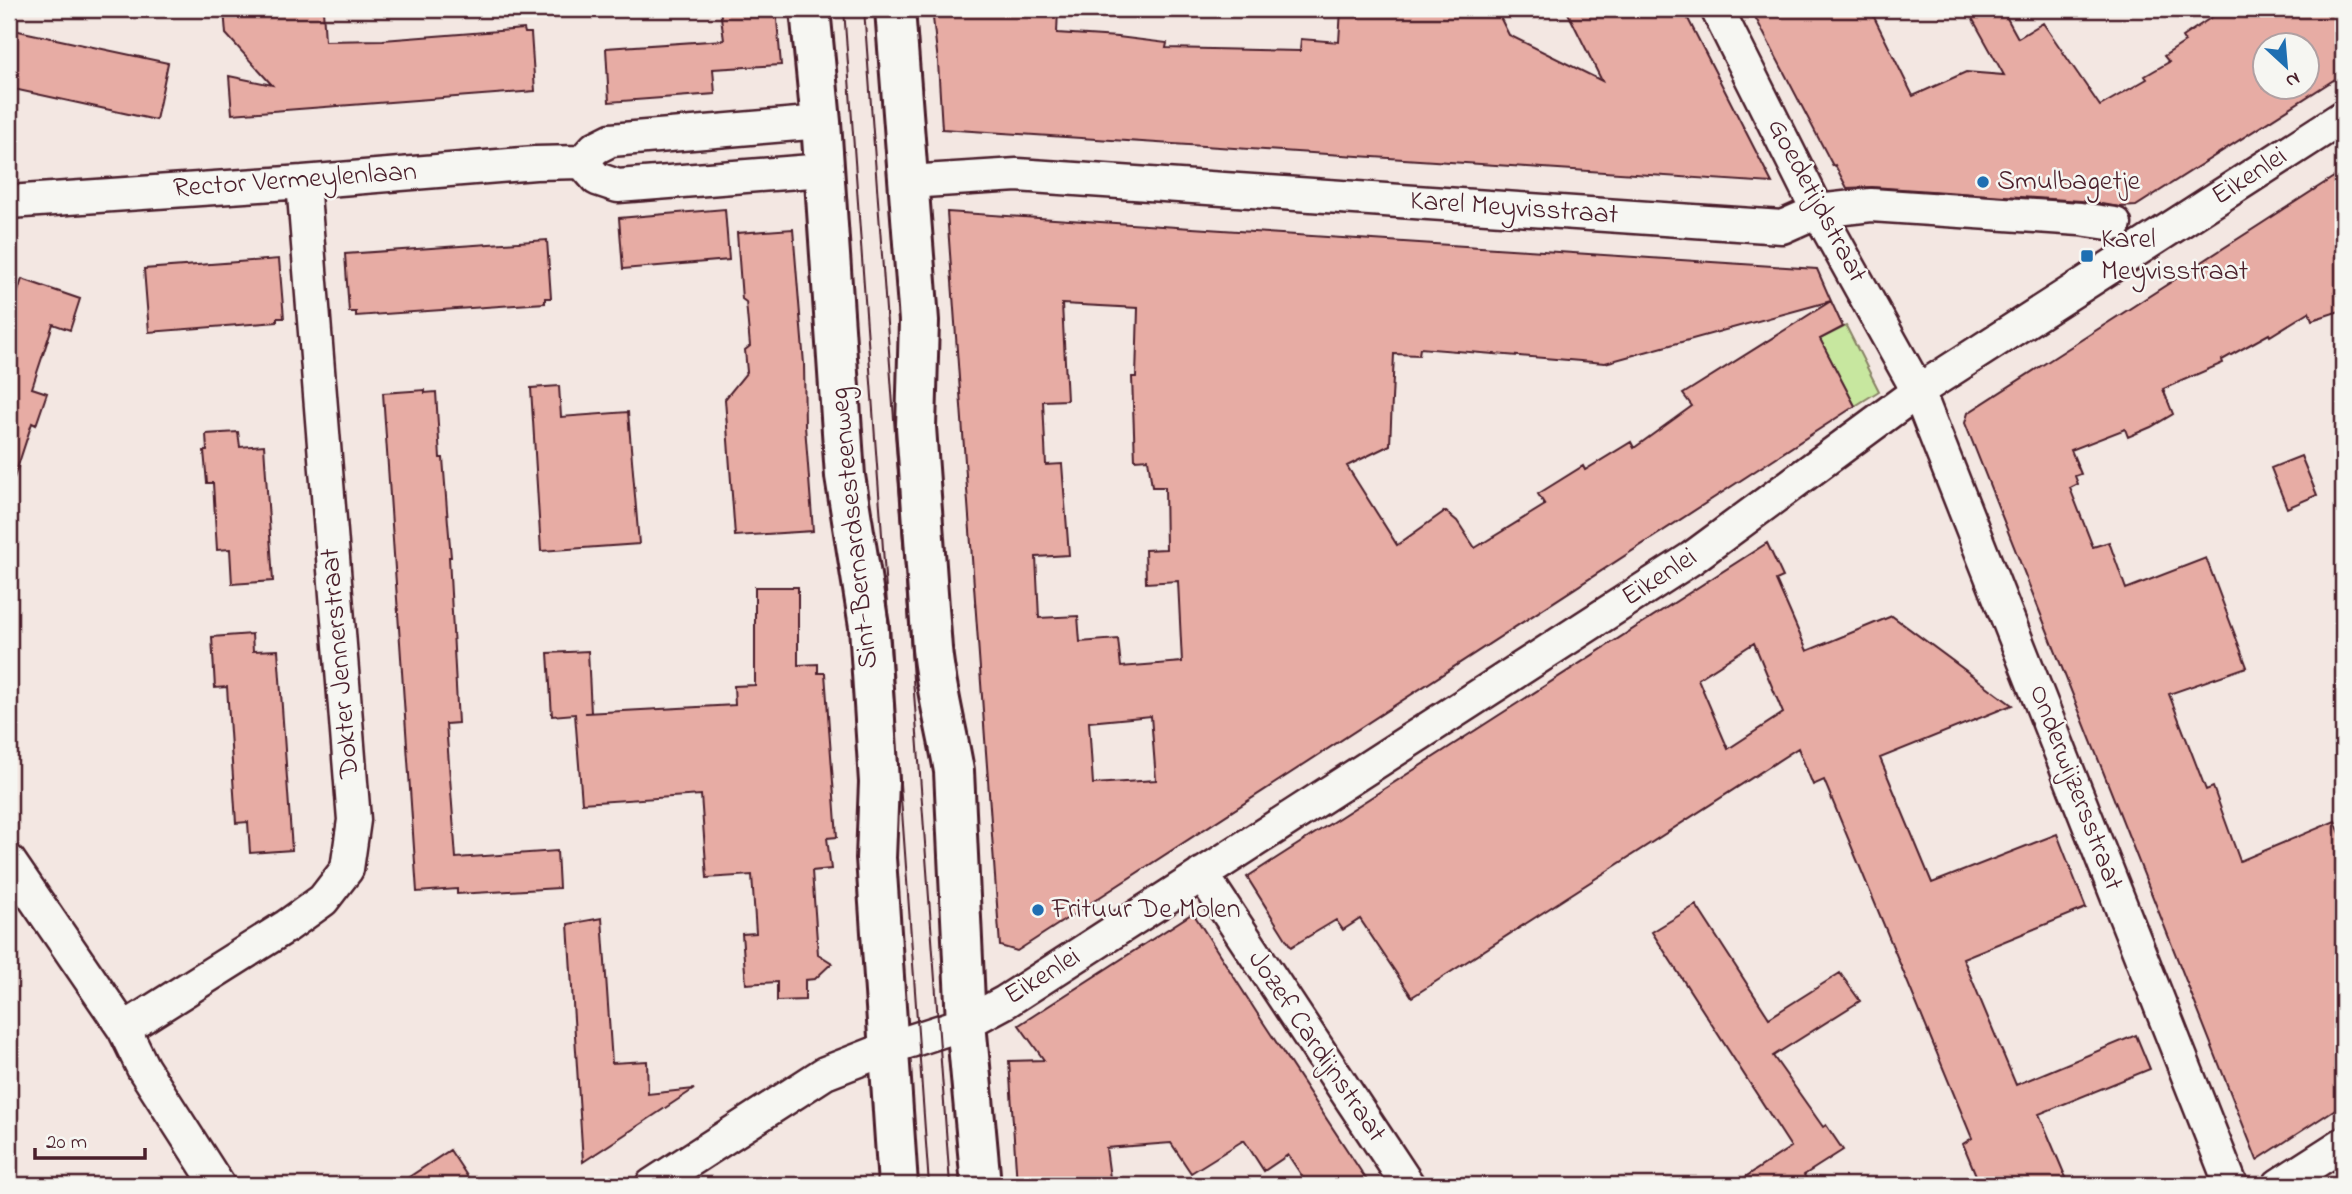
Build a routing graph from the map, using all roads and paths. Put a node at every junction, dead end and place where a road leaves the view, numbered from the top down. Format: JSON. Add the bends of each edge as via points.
{"nodes":[{"id":1,"x":810,"y":9,"type":"edge"},
{"id":2,"x":895,"y":9,"type":"edge"},
{"id":3,"x":1717,"y":9,"type":"edge"},
{"id":4,"x":2343,"y":117,"type":"edge"},
{"id":5,"x":821,"y":122,"type":"junction"},
{"id":6,"x":722,"y":131,"type":"junction"},
{"id":7,"x":582,"y":162,"type":"junction"},
{"id":8,"x":824,"y":170,"type":"junction"},
{"id":9,"x":727,"y":178,"type":"junction"},
{"id":10,"x":908,"y":182,"type":"junction"},
{"id":11,"x":303,"y":183,"type":"junction"},
{"id":12,"x":9,"y":202,"type":"edge"},
{"id":13,"x":1818,"y":211,"type":"junction"},
{"id":14,"x":2115,"y":224,"type":"dead end"},
{"id":15,"x":1919,"y":391,"type":"junction"},
{"id":16,"x":9,"y":861,"type":"edge"},
{"id":17,"x":1202,"y":874,"type":"junction"},
{"id":18,"x":966,"y":1023,"type":"junction"},
{"id":19,"x":126,"y":1030,"type":"junction"},
{"id":20,"x":889,"y":1048,"type":"junction"},
{"id":21,"x":2343,"y":1143,"type":"edge"},
{"id":22,"x":218,"y":1185,"type":"edge"},
{"id":23,"x":652,"y":1185,"type":"edge"},
{"id":24,"x":898,"y":1185,"type":"edge"},
{"id":25,"x":981,"y":1185,"type":"edge"},
{"id":26,"x":1408,"y":1185,"type":"edge"},
{"id":27,"x":2231,"y":1185,"type":"edge"},
{"id":28,"x":2279,"y":1185,"type":"edge"}],
"edges":[{"from":1,"to":5,"type":"main road","name":"Sint-Bernardsesteenweg"},
{"from":2,"to":10,"type":"main road"},
{"from":3,"to":13,"type":"street","name":"Goedetijdstraat"},
{"from":4,"to":15,"type":"street","name":"Eikenlei"},
{"from":5,"to":6,"type":"street"},
{"from":5,"to":8,"type":"main road","name":"Sint-Bernardsesteenweg"},
{"from":6,"to":7,"type":"street","via":[[611,140]]},
{"from":6,"to":9,"type":"street"},
{"from":7,"to":9,"type":"street","via":[[597,179],[618,186]]},
{"from":7,"to":11,"type":"street","name":"Rector Vermeylenlaan"},
{"from":8,"to":9,"type":"street"},
{"from":8,"to":20,"type":"main road","name":"Sint-Bernardsesteenweg","via":[[845,476],[869,626],[879,782],[876,858]]},
{"from":10,"to":13,"type":"street","name":"Karel Meyvisstraat","via":[[1017,175],[1782,227]]},
{"from":10,"to":18,"type":"main road","via":[[919,321],[917,440],[934,671],[954,771]]},
{"from":11,"to":12,"type":"street","name":"Rector Vermeylenlaan"},
{"from":11,"to":19,"type":"street","name":"Dokter Jennerstraat","via":[[354,821],[347,870],[323,900]]},
{"from":13,"to":14,"type":"street","name":"Karel Meyvisstraat","via":[[1871,205]]},
{"from":13,"to":15,"type":"street","name":"Goedetijdstraat"},
{"from":15,"to":17,"type":"street","name":"Eikenlei","via":[[1692,558]]},
{"from":15,"to":27,"type":"street","name":"Onderwijzersstraat"},
{"from":16,"to":19,"type":"street"},
{"from":17,"to":18,"type":"street","name":"Eikenlei"},
{"from":17,"to":26,"type":"street","name":"Jozef Cardijnstraat"},
{"from":18,"to":20,"type":"street"},
{"from":18,"to":25,"type":"main road"},
{"from":19,"to":22,"type":"street","via":[[143,1068]]},
{"from":20,"to":23,"type":"street","via":[[825,1073]]},
{"from":20,"to":24,"type":"main road","name":"Sint-Bernardsesteenweg"},
{"from":21,"to":28,"type":"street"}]}
